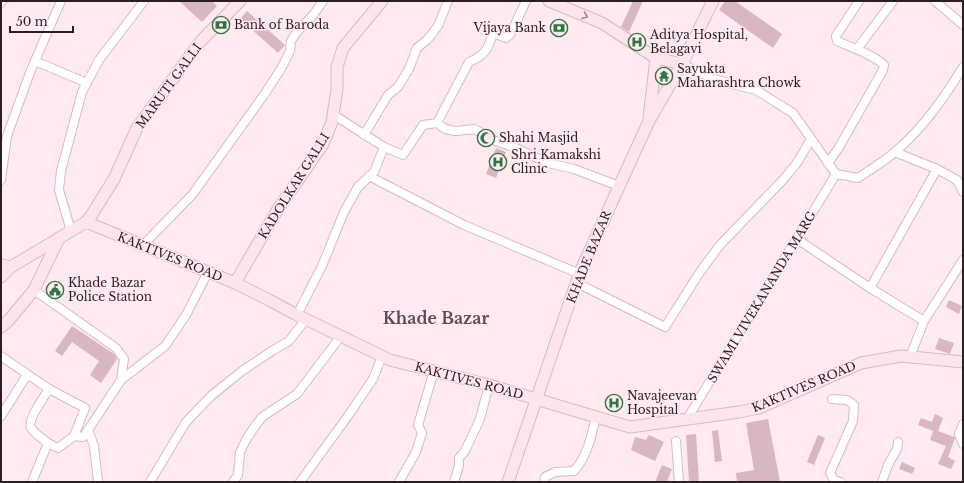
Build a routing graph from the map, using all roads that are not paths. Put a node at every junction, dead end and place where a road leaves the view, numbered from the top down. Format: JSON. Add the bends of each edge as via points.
{"nodes":[{"id":1,"x":61,"y":1,"type":"edge"},
{"id":2,"x":144,"y":1,"type":"edge"},
{"id":3,"x":240,"y":1,"type":"edge"},
{"id":4,"x":322,"y":1,"type":"edge"},
{"id":5,"x":382,"y":1,"type":"edge"},
{"id":6,"x":448,"y":1,"type":"edge"},
{"id":7,"x":526,"y":1,"type":"edge"},
{"id":8,"x":549,"y":1,"type":"edge"},
{"id":9,"x":713,"y":1,"type":"edge"},
{"id":10,"x":859,"y":1,"type":"edge"},
{"id":11,"x":893,"y":1,"type":"edge"},
{"id":12,"x":935,"y":1,"type":"edge"},
{"id":13,"x":963,"y":25,"type":"edge"},
{"id":14,"x":857,"y":49,"type":"junction"},
{"id":15,"x":656,"y":58,"type":"junction"},
{"id":16,"x":35,"y":61,"type":"junction"},
{"id":17,"x":682,"y":64,"type":"junction"},
{"id":18,"x":963,"y":67,"type":"edge"},
{"id":19,"x":87,"y":83,"type":"junction"},
{"id":20,"x":334,"y":115,"type":"junction"},
{"id":21,"x":649,"y":121,"type":"junction"},
{"id":22,"x":437,"y":124,"type":"junction"},
{"id":23,"x":364,"y":135,"type":"junction"},
{"id":24,"x":811,"y":139,"type":"junction"},
{"id":25,"x":384,"y":147,"type":"junction"},
{"id":26,"x":895,"y":152,"type":"junction"},
{"id":27,"x":828,"y":163,"type":"junction"},
{"id":28,"x":937,"y":169,"type":"junction"},
{"id":29,"x":836,"y":174,"type":"junction"},
{"id":30,"x":370,"y":176,"type":"junction"},
{"id":31,"x":1,"y":180,"type":"edge"},
{"id":32,"x":619,"y":186,"type":"junction"},
{"id":33,"x":963,"y":192,"type":"edge"},
{"id":34,"x":86,"y":222,"type":"junction"},
{"id":35,"x":71,"y":231,"type":"junction"},
{"id":36,"x":60,"y":238,"type":"junction"},
{"id":37,"x":797,"y":239,"type":"junction"},
{"id":38,"x":142,"y":245,"type":"junction"},
{"id":39,"x":963,"y":260,"type":"edge"},
{"id":40,"x":6,"y":266,"type":"edge"},
{"id":41,"x":208,"y":272,"type":"junction"},
{"id":42,"x":1,"y":277,"type":"edge"},
{"id":43,"x":578,"y":279,"type":"junction"},
{"id":44,"x":235,"y":283,"type":"junction"},
{"id":45,"x":870,"y":288,"type":"junction"},
{"id":46,"x":34,"y":290,"type":"junction"},
{"id":47,"x":301,"y":317,"type":"junction"},
{"id":48,"x":924,"y":321,"type":"junction"},
{"id":49,"x":1,"y":327,"type":"edge"},
{"id":50,"x":342,"y":336,"type":"junction"},
{"id":51,"x":1,"y":356,"type":"edge"},
{"id":52,"x":382,"y":356,"type":"junction"},
{"id":53,"x":910,"y":357,"type":"junction"},
{"id":54,"x":963,"y":362,"type":"edge"},
{"id":55,"x":434,"y":371,"type":"junction"},
{"id":56,"x":27,"y":375,"type":"junction"},
{"id":57,"x":121,"y":380,"type":"junction"},
{"id":58,"x":489,"y":385,"type":"junction"},
{"id":59,"x":49,"y":389,"type":"junction"},
{"id":60,"x":832,"y":399,"type":"dead end"},
{"id":61,"x":537,"y":400,"type":"junction"},
{"id":62,"x":1,"y":416,"type":"edge"},
{"id":63,"x":596,"y":416,"type":"junction"},
{"id":64,"x":687,"y":419,"type":"junction"},
{"id":65,"x":963,"y":424,"type":"edge"},
{"id":66,"x":88,"y":430,"type":"junction"},
{"id":67,"x":74,"y":436,"type":"junction"},
{"id":68,"x":676,"y":441,"type":"dead end"},
{"id":69,"x":898,"y":442,"type":"dead end"},
{"id":70,"x":48,"y":443,"type":"junction"},
{"id":71,"x":963,"y":444,"type":"edge"},
{"id":72,"x":32,"y":482,"type":"edge"},
{"id":73,"x":98,"y":482,"type":"edge"},
{"id":74,"x":150,"y":482,"type":"edge"},
{"id":75,"x":233,"y":482,"type":"edge"},
{"id":76,"x":300,"y":482,"type":"edge"},
{"id":77,"x":399,"y":482,"type":"edge"},
{"id":78,"x":454,"y":482,"type":"edge"},
{"id":79,"x":508,"y":482,"type":"edge"},
{"id":80,"x":544,"y":482,"type":"edge"},
{"id":81,"x":679,"y":482,"type":"edge"},
{"id":82,"x":841,"y":482,"type":"edge"},
{"id":83,"x":882,"y":482,"type":"edge"}],
"edges":[{"from":1,"to":16,"type":"street"},
{"from":2,"to":19,"type":"street","via":[[99,60]]},
{"from":3,"to":34,"type":"main road","name":"MARUTI GALLI","via":[[200,42],[137,128],[114,179]]},
{"from":4,"to":38,"type":"street","via":[[296,33],[281,69],[264,95],[192,195]]},
{"from":5,"to":20,"type":"main road","name":"KADOLKAR GALLI","via":[[343,48],[337,66],[338,89]]},
{"from":6,"to":23,"type":"street","via":[[438,26],[417,48],[409,69],[398,87],[388,94]]},
{"from":7,"to":22,"type":"street","via":[[510,35],[506,38],[493,33],[487,51],[478,59],[469,62]]},
{"from":8,"to":15,"type":"main road","one_way":true,"via":[[602,23]]},
{"from":9,"to":17,"type":"main road","name":"KHADE BAZAR"},
{"from":10,"to":14,"type":"street","via":[[836,36],[837,41]]},
{"from":11,"to":14,"type":"street"},
{"from":12,"to":13,"type":"street"},
{"from":14,"to":27,"type":"street","via":[[881,62],[884,65],[883,70]]},
{"from":15,"to":17,"type":"main road"},
{"from":15,"to":21,"type":"main road"},
{"from":16,"to":19,"type":"street"},
{"from":16,"to":31,"type":"street","via":[[7,136]]},
{"from":17,"to":21,"type":"main road","name":"KHADE BAZAR"},
{"from":17,"to":24,"type":"street","via":[[713,79],[756,90],[793,113]]},
{"from":18,"to":26,"type":"street","via":[[937,107]]},
{"from":19,"to":35,"type":"street","via":[[80,99],[61,171],[59,190]]},
{"from":20,"to":23,"type":"street"},
{"from":20,"to":44,"type":"main road","name":"KADOLKAR GALLI","via":[[323,144],[278,210]]},
{"from":21,"to":32,"type":"main road","name":"KHADE BAZAR"},
{"from":22,"to":25,"type":"street","via":[[423,125],[403,155]]},
{"from":22,"to":32,"type":"street","via":[[454,131],[475,129],[493,140],[548,163]]},
{"from":23,"to":25,"type":"street"},
{"from":24,"to":27,"type":"street"},
{"from":24,"to":43,"type":"street","via":[[797,163],[781,182],[720,245],[665,327]]},
{"from":25,"to":30,"type":"street"},
{"from":26,"to":28,"type":"street"},
{"from":26,"to":29,"type":"street","via":[[858,178]]},
{"from":27,"to":29,"type":"street"},
{"from":28,"to":33,"type":"street","via":[[957,180]]},
{"from":28,"to":45,"type":"street"},
{"from":29,"to":37,"type":"street","name":"SWAMI VIVEKANANDA MARG"},
{"from":30,"to":43,"type":"street","via":[[464,225]]},
{"from":30,"to":47,"type":"street","via":[[358,187],[344,212]]},
{"from":32,"to":43,"type":"main road","name":"KHADE BAZAR"},
{"from":34,"to":35,"type":"main road"},
{"from":34,"to":38,"type":"main road","name":"KAKTIVES ROAD"},
{"from":35,"to":36,"type":"main road"},
{"from":36,"to":40,"type":"main road"},
{"from":36,"to":46,"type":"main road"},
{"from":37,"to":45,"type":"street"},
{"from":37,"to":64,"type":"street","name":"SWAMI VIVEKANANDA MARG"},
{"from":38,"to":41,"type":"main road","name":"KAKTIVES ROAD"},
{"from":39,"to":48,"type":"street"},
{"from":40,"to":42,"type":"main road"},
{"from":41,"to":44,"type":"main road","name":"KAKTIVES ROAD"},
{"from":41,"to":57,"type":"street","via":[[186,315],[165,346]]},
{"from":43,"to":61,"type":"main road","name":"KHADE BAZAR"},
{"from":44,"to":47,"type":"main road","name":"KAKTIVES ROAD"},
{"from":45,"to":48,"type":"street"},
{"from":46,"to":49,"type":"main road"},
{"from":46,"to":57,"type":"street","via":[[116,348],[124,359]]},
{"from":47,"to":50,"type":"main road","name":"KAKTIVES ROAD"},
{"from":47,"to":74,"type":"street","via":[[289,341],[242,371],[211,396],[186,422]]},
{"from":48,"to":53,"type":"street"},
{"from":50,"to":52,"type":"main road","name":"KAKTIVES ROAD"},
{"from":50,"to":75,"type":"street","via":[[297,394],[262,417],[240,452],[238,475]]},
{"from":51,"to":56,"type":"street"},
{"from":52,"to":55,"type":"main road","name":"KAKTIVES ROAD"},
{"from":52,"to":76,"type":"street","via":[[373,379]]},
{"from":53,"to":54,"type":"main road","name":"KAKTIVES ROAD"},
{"from":53,"to":64,"type":"main road","name":"KAKTIVES ROAD","via":[[901,356],[861,363],[759,408]]},
{"from":55,"to":58,"type":"main road","name":"KAKTIVES ROAD"},
{"from":55,"to":77,"type":"street","via":[[418,425],[422,433],[418,446]]},
{"from":56,"to":59,"type":"street"},
{"from":56,"to":62,"type":"street"},
{"from":57,"to":66,"type":"street"},
{"from":58,"to":61,"type":"main road","name":"KAKTIVES ROAD"},
{"from":58,"to":78,"type":"street","via":[[480,419],[459,458]]},
{"from":59,"to":67,"type":"street","via":[[85,408]]},
{"from":59,"to":70,"type":"street","via":[[30,423],[31,428]]},
{"from":60,"to":82,"type":"street","via":[[847,400],[854,405],[853,421],[830,473],[834,480]]},
{"from":61,"to":63,"type":"main road","name":"KAKTIVES ROAD"},
{"from":61,"to":79,"type":"main road","name":"KHADE BAZAR"},
{"from":63,"to":64,"type":"main road","name":"KAKTIVES ROAD","via":[[630,427]]},
{"from":63,"to":80,"type":"street","via":[[579,466],[574,471],[555,472],[545,477]]},
{"from":65,"to":71,"type":"street","via":[[959,434]]},
{"from":66,"to":67,"type":"street","via":[[83,437]]},
{"from":66,"to":73,"type":"street","via":[[94,446]]},
{"from":67,"to":70,"type":"street","via":[[58,448]]},
{"from":68,"to":81,"type":"street"},
{"from":69,"to":83,"type":"street"},
{"from":70,"to":72,"type":"street"}]}
